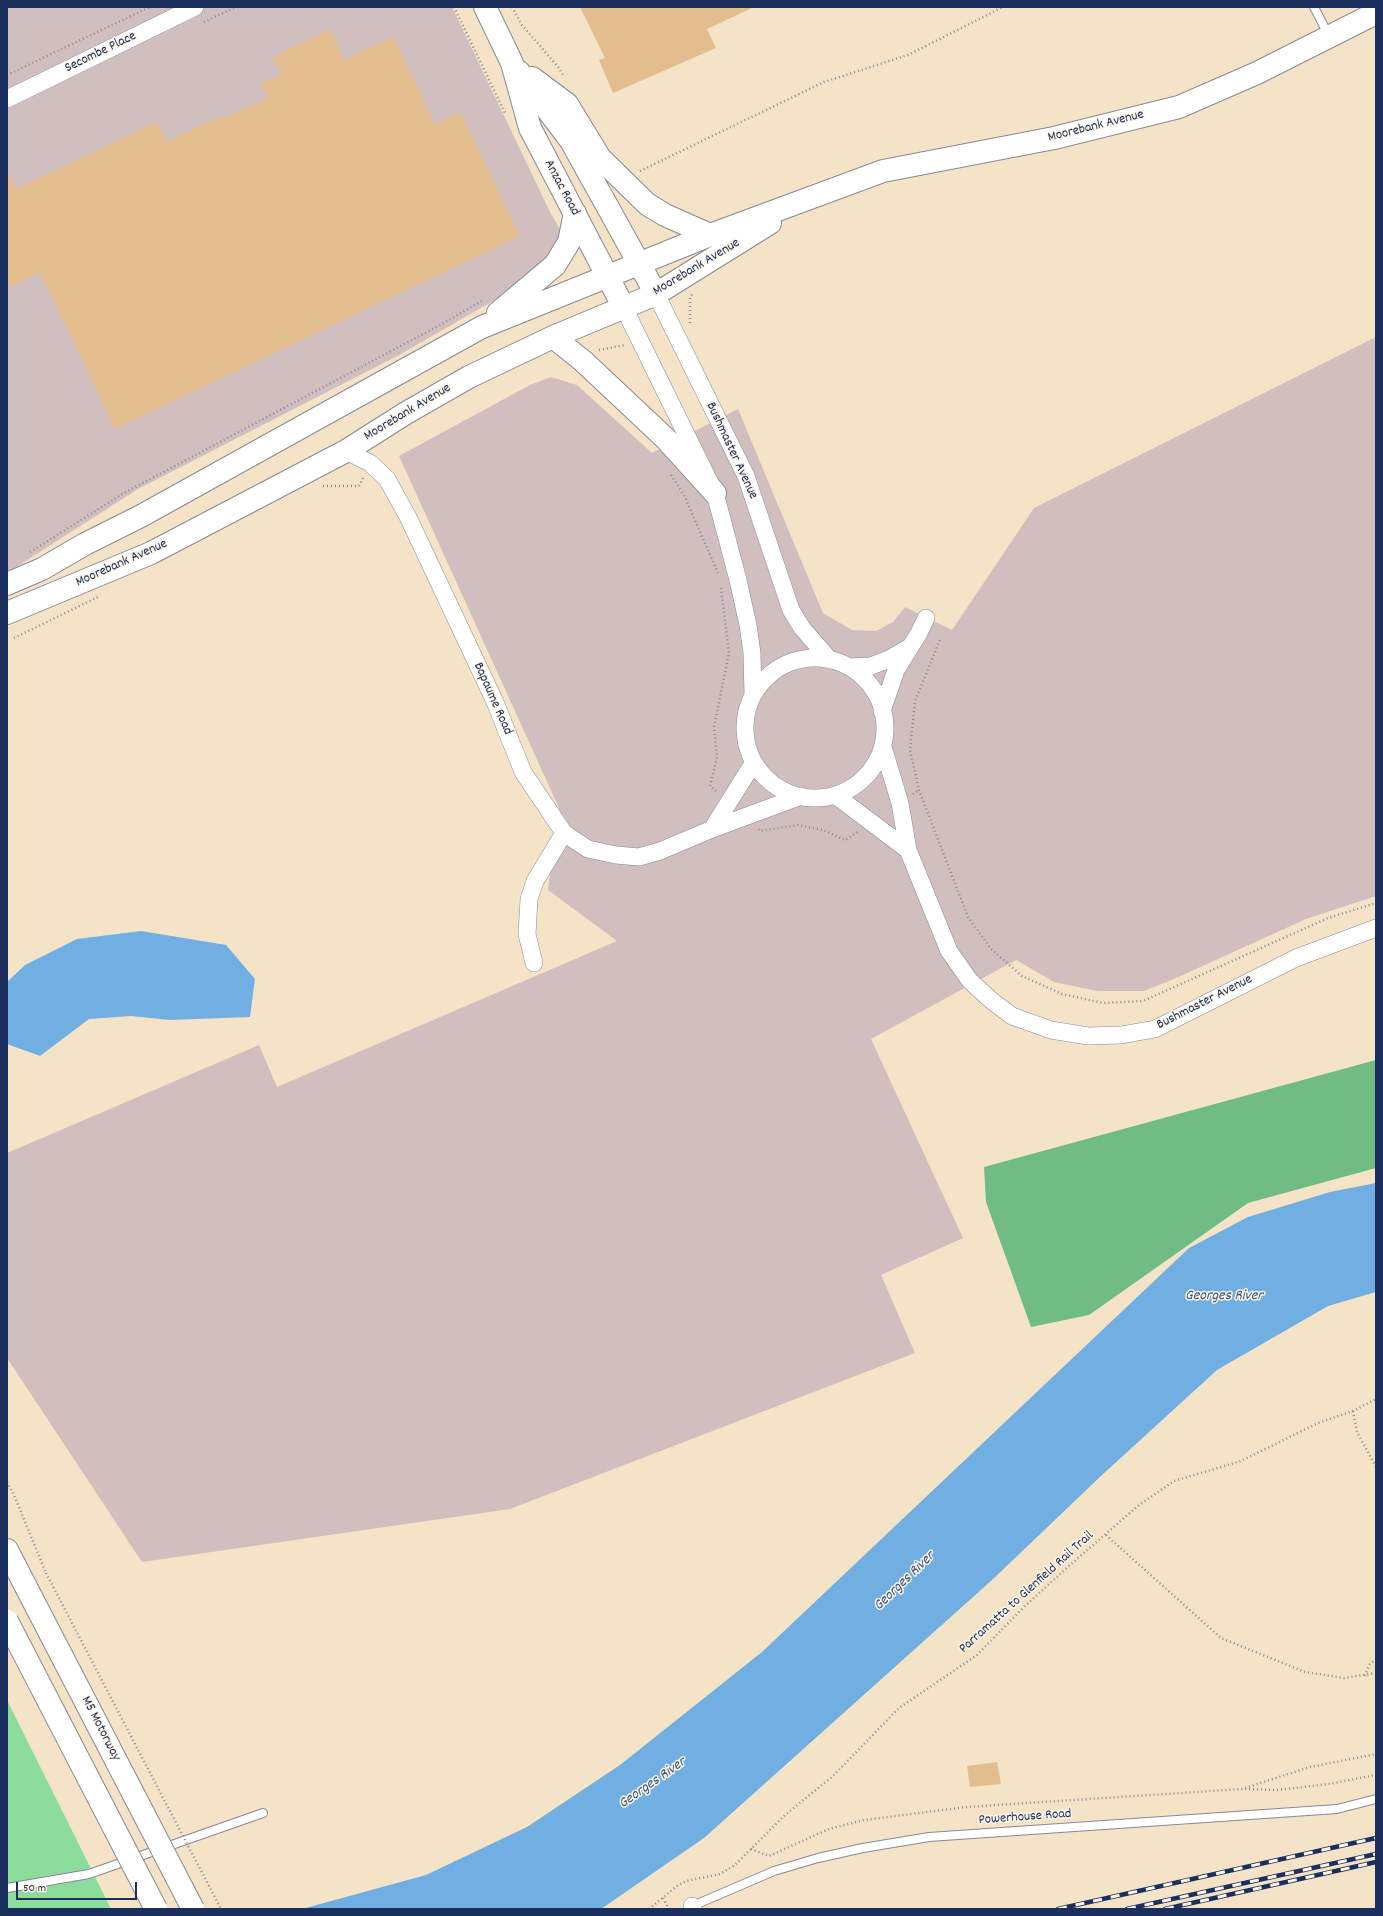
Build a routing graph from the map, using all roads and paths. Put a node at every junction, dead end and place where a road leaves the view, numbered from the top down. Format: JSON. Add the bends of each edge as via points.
{"nodes":[{"id":1,"x":150,"y":7,"type":"edge"},
{"id":2,"x":195,"y":7,"type":"edge"},
{"id":3,"x":454,"y":7,"type":"edge"},
{"id":4,"x":485,"y":7,"type":"edge"},
{"id":5,"x":512,"y":7,"type":"edge"},
{"id":6,"x":1003,"y":7,"type":"edge"},
{"id":7,"x":1314,"y":7,"type":"edge"},
{"id":8,"x":1376,"y":13,"type":"edge"},
{"id":9,"x":1330,"y":37,"type":"junction"},
{"id":10,"x":512,"y":63,"type":"junction"},
{"id":11,"x":7,"y":75,"type":"edge"},
{"id":12,"x":567,"y":82,"type":"dead end"},
{"id":13,"x":7,"y":99,"type":"edge"},
{"id":14,"x":505,"y":114,"type":"dead end"},
{"id":15,"x":638,"y":172,"type":"dead end"},
{"id":16,"x":803,"y":202,"type":"junction"},
{"id":17,"x":575,"y":213,"type":"junction"},
{"id":18,"x":710,"y":235,"type":"junction"},
{"id":19,"x":640,"y":263,"type":"junction"},
{"id":20,"x":608,"y":276,"type":"junction"},
{"id":21,"x":694,"y":292,"type":"dead end"},
{"id":22,"x":656,"y":294,"type":"junction"},
{"id":23,"x":487,"y":298,"type":"dead end"},
{"id":24,"x":624,"y":308,"type":"junction"},
{"id":25,"x":689,"y":319,"type":"dead end"},
{"id":26,"x":482,"y":327,"type":"junction"},
{"id":27,"x":552,"y":337,"type":"junction"},
{"id":28,"x":626,"y":345,"type":"dead end"},
{"id":29,"x":598,"y":350,"type":"dead end"},
{"id":30,"x":346,"y":452,"type":"junction"},
{"id":31,"x":668,"y":469,"type":"dead end"},
{"id":32,"x":715,"y":493,"type":"junction"},
{"id":33,"x":26,"y":555,"type":"dead end"},
{"id":34,"x":720,"y":580,"type":"dead end"},
{"id":35,"x":7,"y":584,"type":"edge"},
{"id":36,"x":721,"y":587,"type":"dead end"},
{"id":37,"x":7,"y":613,"type":"edge"},
{"id":38,"x":926,"y":618,"type":"dead end"},
{"id":39,"x":940,"y":640,"type":"dead end"},
{"id":40,"x":908,"y":648,"type":"junction"},
{"id":41,"x":829,"y":659,"type":"junction"},
{"id":42,"x":850,"y":667,"type":"junction"},
{"id":43,"x":752,"y":695,"type":"junction"},
{"id":44,"x":882,"y":711,"type":"junction"},
{"id":45,"x":882,"y":747,"type":"junction"},
{"id":46,"x":754,"y":762,"type":"junction"},
{"id":47,"x":710,"y":786,"type":"dead end"},
{"id":48,"x":835,"y":795,"type":"junction"},
{"id":49,"x":801,"y":796,"type":"junction"},
{"id":50,"x":712,"y":829,"type":"junction"},
{"id":51,"x":760,"y":830,"type":"dead end"},
{"id":52,"x":564,"y":833,"type":"junction"},
{"id":53,"x":845,"y":840,"type":"dead end"},
{"id":54,"x":908,"y":850,"type":"junction"},
{"id":55,"x":1376,"y":903,"type":"edge"},
{"id":56,"x":1376,"y":928,"type":"edge"},
{"id":57,"x":534,"y":963,"type":"dead end"},
{"id":58,"x":1376,"y":1400,"type":"edge"},
{"id":59,"x":1354,"y":1411,"type":"junction"},
{"id":60,"x":1376,"y":1467,"type":"edge"},
{"id":61,"x":7,"y":1482,"type":"edge"},
{"id":62,"x":1106,"y":1535,"type":"junction"},
{"id":63,"x":7,"y":1550,"type":"edge"},
{"id":64,"x":7,"y":1621,"type":"edge"},
{"id":65,"x":1376,"y":1659,"type":"edge"},
{"id":66,"x":1376,"y":1673,"type":"edge"},
{"id":67,"x":1365,"y":1676,"type":"junction"},
{"id":68,"x":1376,"y":1754,"type":"edge"},
{"id":69,"x":1376,"y":1775,"type":"edge"},
{"id":70,"x":1242,"y":1789,"type":"junction"},
{"id":71,"x":1376,"y":1799,"type":"edge"},
{"id":72,"x":263,"y":1813,"type":"dead end"},
{"id":73,"x":752,"y":1849,"type":"junction"},
{"id":74,"x":7,"y":1888,"type":"edge"},
{"id":75,"x":663,"y":1898,"type":"junction"},
{"id":76,"x":690,"y":1908,"type":"edge"},
{"id":77,"x":156,"y":1909,"type":"edge"},
{"id":78,"x":193,"y":1909,"type":"edge"},
{"id":79,"x":220,"y":1909,"type":"edge"},
{"id":80,"x":649,"y":1909,"type":"edge"},
{"id":81,"x":669,"y":1909,"type":"edge"}],
"edges":[{"from":1,"to":11,"type":"path"},
{"from":2,"to":13,"type":"street","name":"Secombe Place"},
{"from":3,"to":14,"type":"path"},
{"from":4,"to":10,"type":"main road","name":"Anzac Road"},
{"from":5,"to":12,"type":"path","via":[[522,25],[559,68]]},
{"from":6,"to":15,"type":"path","via":[[908,55],[824,82]]},
{"from":7,"to":9,"type":"lane"},
{"from":8,"to":9,"type":"main road","name":"Moorebank Avenue"},
{"from":9,"to":16,"type":"main road","name":"Moorebank Avenue","via":[[1179,107],[1054,138],[883,171]]},
{"from":10,"to":17,"type":"main road","name":"Anzac Road","via":[[530,128]]},
{"from":10,"to":18,"type":"main road","via":[[567,104],[600,158],[647,204]]},
{"from":10,"to":19,"type":"main road","name":"Anzac Road","via":[[571,141]]},
{"from":16,"to":18,"type":"main road","name":"Moorebank Avenue"},
{"from":16,"to":22,"type":"main road","name":"Moorebank Avenue"},
{"from":17,"to":20,"type":"main road","name":"Anzac Road"},
{"from":17,"to":26,"type":"main road","via":[[569,242],[555,265]]},
{"from":18,"to":19,"type":"main road","name":"Moorebank Avenue"},
{"from":19,"to":20,"type":"main road","name":"Moorebank Avenue"},
{"from":19,"to":22,"type":"main road","name":"Bushmaster Avenue"},
{"from":20,"to":24,"type":"main road","name":"Anzac Road"},
{"from":20,"to":26,"type":"main road","name":"Moorebank Avenue"},
{"from":21,"to":25,"type":"path","via":[[690,298]]},
{"from":22,"to":24,"type":"main road","name":"Moorebank Avenue"},
{"from":22,"to":41,"type":"street","name":"Bushmaster Avenue","via":[[746,476],[791,610],[802,628]]},
{"from":23,"to":33,"type":"path","via":[[124,493]]},
{"from":24,"to":27,"type":"main road","name":"Moorebank Avenue"},
{"from":24,"to":32,"type":"street"},
{"from":26,"to":35,"type":"main road","name":"Moorebank Avenue","via":[[141,516],[84,544],[42,569]]},
{"from":27,"to":30,"type":"main road","name":"Moorebank Avenue","via":[[469,377],[406,413]]},
{"from":27,"to":32,"type":"main road","via":[[583,361],[666,439]]},
{"from":28,"to":29,"type":"path"},
{"from":30,"to":37,"type":"main road","name":"Moorebank Avenue","via":[[152,553]]},
{"from":30,"to":52,"type":"street","name":"Bapaume Road","via":[[370,463],[387,479],[408,517],[495,702],[523,772]]},
{"from":31,"to":34,"type":"path","via":[[684,495]]},
{"from":32,"to":43,"type":"street","via":[[748,625],[752,653]]},
{"from":36,"to":47,"type":"path","via":[[729,653],[714,727],[717,757]]},
{"from":38,"to":40,"type":"street"},
{"from":39,"to":55,"type":"path","via":[[915,701],[910,750],[919,790],[968,917],[991,949],[1022,976],[1062,994],[1103,1003],[1143,1001],[1328,918]]},
{"from":40,"to":42,"type":"street","via":[[871,666]]},
{"from":40,"to":44,"type":"street","via":[[896,670]]},
{"from":41,"to":42,"type":"street"},
{"from":41,"to":43,"type":"street","via":[[807,658],[785,664],[766,677]]},
{"from":42,"to":44,"type":"street","via":[[868,682],[880,701]]},
{"from":43,"to":46,"type":"street","via":[[746,717],[746,740]]},
{"from":44,"to":45,"type":"street","via":[[885,724]]},
{"from":45,"to":48,"type":"street","via":[[872,768],[856,785]]},
{"from":45,"to":54,"type":"street","name":"Bushmaster Avenue","via":[[900,803]]},
{"from":46,"to":49,"type":"street","via":[[768,780],[788,793]]},
{"from":46,"to":50,"type":"street"},
{"from":48,"to":49,"type":"street","via":[[811,798]]},
{"from":48,"to":54,"type":"street"},
{"from":49,"to":50,"type":"street"},
{"from":50,"to":52,"type":"street","via":[[639,857],[616,856],[588,849]]},
{"from":51,"to":53,"type":"path","via":[[798,825],[823,830]]},
{"from":52,"to":57,"type":"street","via":[[535,881],[529,899],[527,934]]},
{"from":54,"to":56,"type":"street","name":"Bushmaster Avenue","via":[[949,951],[970,981],[1012,1016],[1051,1030],[1088,1036],[1121,1035],[1155,1029],[1296,958]]},
{"from":58,"to":59,"type":"path","name":"Parramatta to Glenfield Rail Trail"},
{"from":59,"to":60,"type":"path","via":[[1357,1432]]},
{"from":59,"to":62,"type":"path","name":"Parramatta to Glenfield Rail Trail","via":[[1318,1423],[1241,1461],[1174,1481],[1139,1505]]},
{"from":61,"to":79,"type":"path","bridge":true,"via":[[46,1573]]},
{"from":62,"to":67,"type":"path","via":[[1221,1638],[1305,1672],[1344,1678]]},
{"from":62,"to":73,"type":"path","name":"Parramatta to Glenfield Rail Trail","via":[[1025,1606],[977,1655],[898,1708],[833,1776],[785,1815]]},
{"from":63,"to":78,"type":"main road","name":"M5 Motorway","bridge":true},
{"from":64,"to":77,"type":"main road","bridge":true},
{"from":65,"to":67,"type":"path","via":[[1369,1665]]},
{"from":66,"to":67,"type":"path"},
{"from":68,"to":70,"type":"path","via":[[1310,1767]]},
{"from":69,"to":70,"type":"path","via":[[1277,1790]]},
{"from":70,"to":73,"type":"path","via":[[966,1807],[864,1820],[829,1829],[769,1856]]},
{"from":71,"to":76,"type":"lane","name":"Powerhouse Road","via":[[1337,1809],[929,1837],[863,1848],[810,1861],[768,1874]]},
{"from":72,"to":74,"type":"lane","via":[[89,1874]]},
{"from":73,"to":75,"type":"path","name":"Parramatta to Glenfield Rail Trail","via":[[735,1866],[720,1874],[686,1881]]},
{"from":75,"to":80,"type":"path","name":"Parramatta to Glenfield Rail Trail"},
{"from":75,"to":81,"type":"path"}]}
